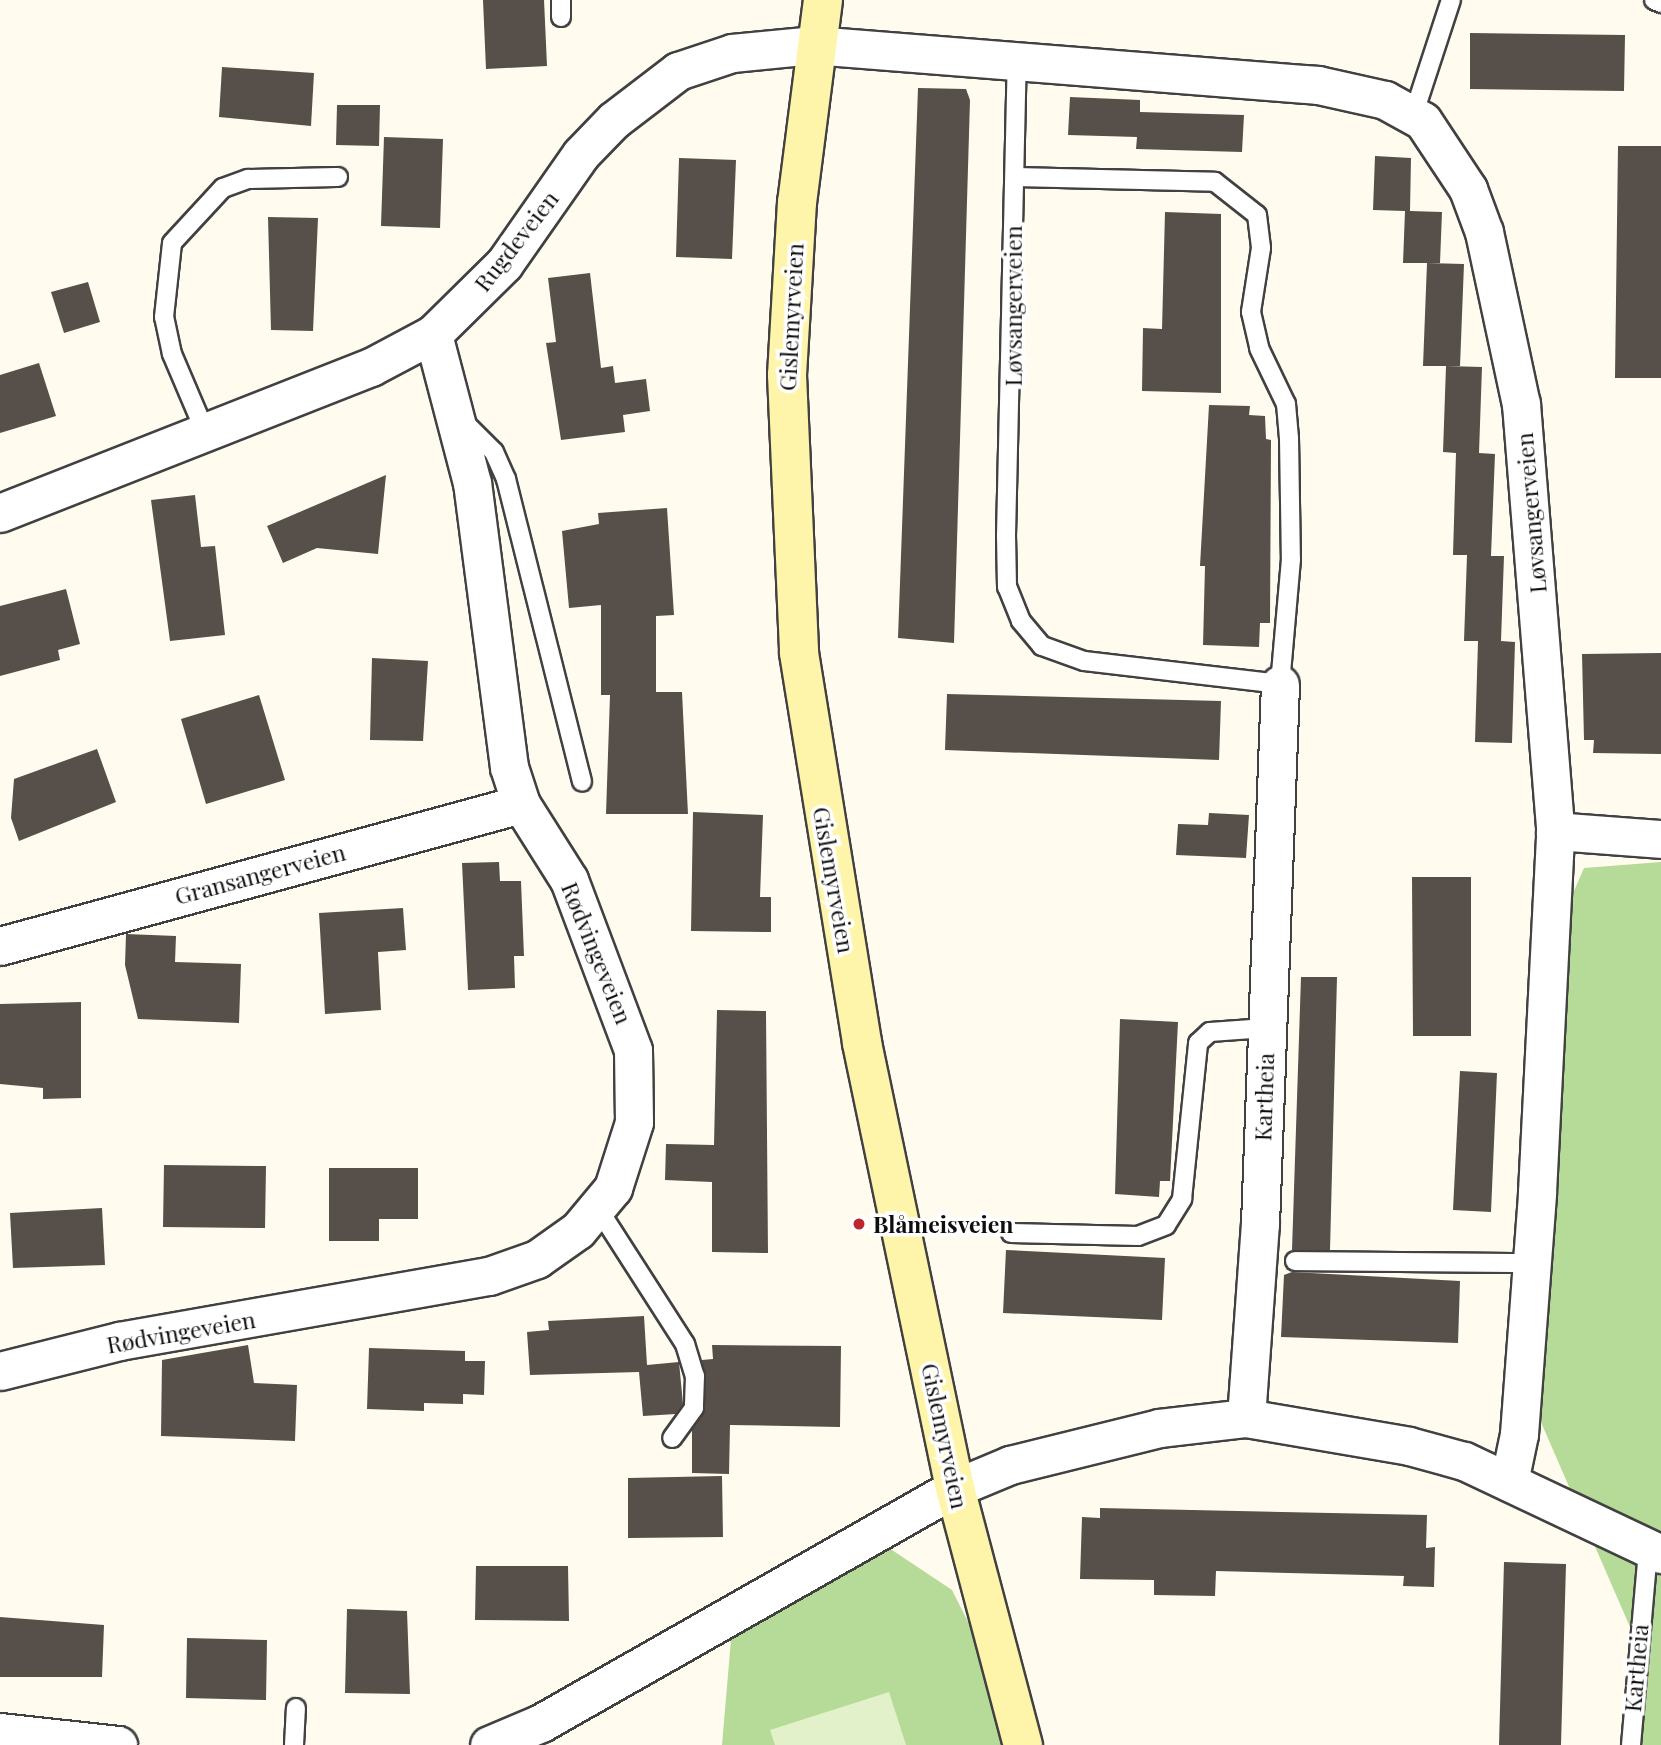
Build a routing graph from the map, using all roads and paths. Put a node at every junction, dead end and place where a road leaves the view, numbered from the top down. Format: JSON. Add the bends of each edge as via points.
{"nodes":[{"id":1,"x":823,"y":0,"type":"edge"},
{"id":2,"x":1451,"y":0,"type":"edge"},
{"id":3,"x":1654,"y":0,"type":"edge"},
{"id":4,"x":1661,"y":3,"type":"edge"},
{"id":5,"x":813,"y":45,"type":"junction"},
{"id":6,"x":1017,"y":64,"type":"junction"},
{"id":7,"x":1413,"y":116,"type":"junction"},
{"id":8,"x":338,"y":177,"type":"dead end"},
{"id":9,"x":1016,"y":177,"type":"junction"},
{"id":10,"x":433,"y":334,"type":"junction"},
{"id":11,"x":457,"y":416,"type":"junction"},
{"id":12,"x":204,"y":429,"type":"junction"},
{"id":13,"x":0,"y":513,"type":"edge"},
{"id":14,"x":1279,"y":684,"type":"junction"},
{"id":15,"x":582,"y":782,"type":"dead end"},
{"id":16,"x":521,"y":804,"type":"junction"},
{"id":17,"x":1555,"y":831,"type":"junction"},
{"id":18,"x":1661,"y":839,"type":"edge"},
{"id":19,"x":0,"y":946,"type":"edge"},
{"id":20,"x":1266,"y":1028,"type":"junction"},
{"id":21,"x":597,"y":1207,"type":"junction"},
{"id":22,"x":1011,"y":1233,"type":"dead end"},
{"id":23,"x":1295,"y":1261,"type":"dead end"},
{"id":24,"x":1532,"y":1263,"type":"junction"},
{"id":25,"x":0,"y":1371,"type":"edge"},
{"id":26,"x":1246,"y":1418,"type":"junction"},
{"id":27,"x":672,"y":1438,"type":"dead end"},
{"id":28,"x":1510,"y":1482,"type":"junction"},
{"id":29,"x":955,"y":1488,"type":"junction"},
{"id":30,"x":1655,"y":1551,"type":"edge"},
{"id":31,"x":296,"y":1708,"type":"dead end"},
{"id":32,"x":0,"y":1732,"type":"edge"},
{"id":33,"x":545,"y":1734,"type":"edge"},
{"id":34,"x":118,"y":1745,"type":"edge"},
{"id":35,"x":294,"y":1745,"type":"edge"},
{"id":36,"x":489,"y":1745,"type":"edge"},
{"id":37,"x":1023,"y":1745,"type":"edge"},
{"id":38,"x":1631,"y":1745,"type":"edge"}],
"edges":[{"from":1,"to":5,"type":"street","name":"Gislemyrveien"},
{"from":2,"to":7,"type":"lane"},
{"from":3,"to":4,"type":"lane"},
{"from":5,"to":6,"type":"street","name":"Løvsangerveien"},
{"from":5,"to":10,"type":"street","name":"Rugdeveien","via":[[732,53],[678,71],[646,93],[581,154],[503,264]]},
{"from":5,"to":29,"type":"street","name":"Gislemyrveien","via":[[787,376],[799,653],[862,1043]]},
{"from":6,"to":7,"type":"street","name":"Løvsangerveien","via":[[1269,78],[1385,100]]},
{"from":6,"to":9,"type":"lane","name":"Løvsangerveien"},
{"from":7,"to":17,"type":"street","name":"Løvsangerveien","via":[[1449,152],[1468,189],[1484,232],[1521,404]]},
{"from":8,"to":12,"type":"lane","via":[[248,179],[223,188],[172,243],[164,317],[172,354]]},
{"from":9,"to":14,"type":"lane","name":"Løvsangerveien","via":[[1006,536],[1007,587],[1021,621],[1042,646],[1084,661]]},
{"from":9,"to":14,"type":"lane","via":[[1215,182],[1257,215],[1261,248],[1251,312],[1259,348],[1286,404],[1289,438],[1291,559]]},
{"from":10,"to":11,"type":"street","name":"Rødvingeveien"},
{"from":10,"to":12,"type":"street","name":"Rugdeveien","via":[[371,367]]},
{"from":11,"to":15,"type":"lane","via":[[494,452],[506,479]]},
{"from":11,"to":16,"type":"street","name":"Rødvingeveien","via":[[483,547],[509,767]]},
{"from":12,"to":13,"type":"street","name":"Rugdeveien"},
{"from":14,"to":20,"type":"street"},
{"from":16,"to":19,"type":"street","name":"Gransangerveien"},
{"from":16,"to":21,"type":"street","name":"Rødvingeveien","via":[[569,880],[633,1050],[634,1122],[613,1188]]},
{"from":17,"to":18,"type":"street"},
{"from":17,"to":24,"type":"street"},
{"from":20,"to":22,"type":"lane","name":"Kartheia","via":[[1210,1032],[1198,1043],[1182,1199],[1166,1225],[1138,1236]]},
{"from":20,"to":26,"type":"street","name":"Kartheia"},
{"from":21,"to":25,"type":"street","name":"Rødvingeveien","via":[[578,1230],[537,1259],[489,1276],[119,1341]]},
{"from":21,"to":27,"type":"lane","via":[[685,1344],[695,1376],[694,1408]]},
{"from":23,"to":24,"type":"lane"},
{"from":24,"to":28,"type":"street"},
{"from":26,"to":28,"type":"street","name":"Kartheia","via":[[1409,1446]]},
{"from":26,"to":29,"type":"street","name":"Kartheia","via":[[1098,1442]]},
{"from":28,"to":30,"type":"street","name":"Kartheia"},
{"from":29,"to":33,"type":"street"},
{"from":29,"to":37,"type":"street","name":"Gislemyrveien"},
{"from":30,"to":38,"type":"lane","name":"Kartheia"},
{"from":31,"to":35,"type":"lane"},
{"from":32,"to":34,"type":"street"},
{"from":33,"to":36,"type":"street"}]}
